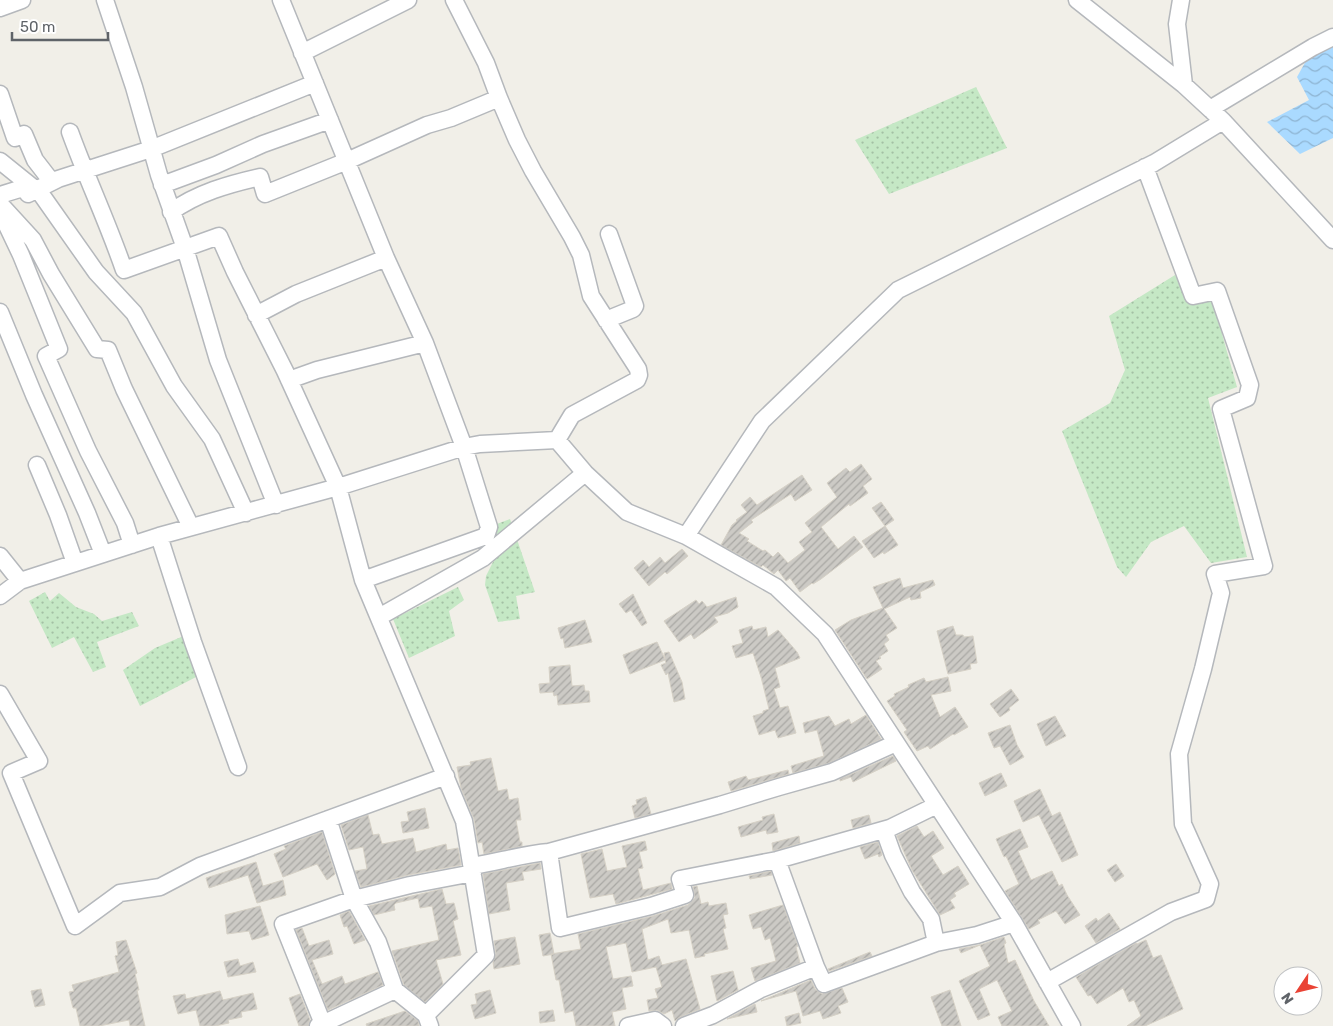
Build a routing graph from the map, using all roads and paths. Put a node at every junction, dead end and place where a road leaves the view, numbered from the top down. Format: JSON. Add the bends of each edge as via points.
{"nodes":[{"id":1,"x":22,"y":0,"type":"edge"},
{"id":2,"x":105,"y":0,"type":"edge"},
{"id":3,"x":281,"y":0,"type":"edge"},
{"id":4,"x":408,"y":0,"type":"edge"},
{"id":5,"x":454,"y":0,"type":"edge"},
{"id":6,"x":1077,"y":0,"type":"edge"},
{"id":7,"x":1181,"y":0,"type":"edge"},
{"id":8,"x":0,"y":8,"type":"edge"},
{"id":9,"x":1333,"y":37,"type":"edge"},
{"id":10,"x":302,"y":52,"type":"junction"},
{"id":11,"x":315,"y":83,"type":"junction"},
{"id":12,"x":1184,"y":86,"type":"junction"},
{"id":13,"x":0,"y":94,"type":"edge"},
{"id":14,"x":499,"y":98,"type":"junction"},
{"id":15,"x":1210,"y":109,"type":"junction"},
{"id":16,"x":330,"y":120,"type":"junction"},
{"id":17,"x":1223,"y":121,"type":"junction"},
{"id":18,"x":70,"y":132,"type":"dead end"},
{"id":19,"x":151,"y":149,"type":"junction"},
{"id":20,"x":0,"y":161,"type":"edge"},
{"id":21,"x":347,"y":162,"type":"junction"},
{"id":22,"x":1145,"y":167,"type":"junction"},
{"id":23,"x":83,"y":170,"type":"junction"},
{"id":24,"x":52,"y":182,"type":"junction"},
{"id":25,"x":162,"y":185,"type":"junction"},
{"id":26,"x":36,"y":190,"type":"junction"},
{"id":27,"x":0,"y":195,"type":"edge"},
{"id":28,"x":0,"y":204,"type":"edge"},
{"id":29,"x":0,"y":210,"type":"edge"},
{"id":30,"x":171,"y":212,"type":"junction"},
{"id":31,"x":609,"y":234,"type":"dead end"},
{"id":32,"x":1333,"y":240,"type":"edge"},
{"id":33,"x":185,"y":248,"type":"junction"},
{"id":34,"x":386,"y":258,"type":"junction"},
{"id":35,"x":0,"y":312,"type":"edge"},
{"id":36,"x":256,"y":315,"type":"junction"},
{"id":37,"x":606,"y":320,"type":"junction"},
{"id":38,"x":425,"y":343,"type":"junction"},
{"id":39,"x":289,"y":380,"type":"junction"},
{"id":40,"x":557,"y":440,"type":"junction"},
{"id":41,"x":464,"y":447,"type":"junction"},
{"id":42,"x":37,"y":465,"type":"dead end"},
{"id":43,"x":585,"y":473,"type":"junction"},
{"id":44,"x":338,"y":487,"type":"junction"},
{"id":45,"x":276,"y":505,"type":"junction"},
{"id":46,"x":246,"y":513,"type":"junction"},
{"id":47,"x":190,"y":527,"type":"junction"},
{"id":48,"x":160,"y":536,"type":"junction"},
{"id":49,"x":686,"y":536,"type":"junction"},
{"id":50,"x":132,"y":545,"type":"junction"},
{"id":51,"x":103,"y":554,"type":"junction"},
{"id":52,"x":0,"y":556,"type":"edge"},
{"id":53,"x":75,"y":564,"type":"junction"},
{"id":54,"x":363,"y":580,"type":"junction"},
{"id":55,"x":20,"y":582,"type":"junction"},
{"id":56,"x":0,"y":596,"type":"edge"},
{"id":57,"x":379,"y":617,"type":"junction"},
{"id":58,"x":0,"y":694,"type":"edge"},
{"id":59,"x":896,"y":743,"type":"junction"},
{"id":60,"x":238,"y":767,"type":"dead end"},
{"id":61,"x":446,"y":776,"type":"junction"},
{"id":62,"x":937,"y":805,"type":"junction"},
{"id":63,"x":328,"y":819,"type":"junction"},
{"id":64,"x":884,"y":830,"type":"junction"},
{"id":65,"x":549,"y":852,"type":"junction"},
{"id":66,"x":777,"y":860,"type":"junction"},
{"id":67,"x":472,"y":870,"type":"junction"},
{"id":68,"x":354,"y":899,"type":"junction"},
{"id":69,"x":1014,"y":922,"type":"junction"},
{"id":70,"x":936,"y":943,"type":"junction"},
{"id":71,"x":816,"y":967,"type":"junction"},
{"id":72,"x":1047,"y":982,"type":"junction"},
{"id":73,"x":395,"y":990,"type":"junction"},
{"id":74,"x":428,"y":1020,"type":"edge"},
{"id":75,"x":1066,"y":1024,"type":"edge"},
{"id":76,"x":320,"y":1025,"type":"edge"},
{"id":77,"x":628,"y":1026,"type":"edge"},
{"id":78,"x":663,"y":1026,"type":"edge"},
{"id":79,"x":684,"y":1026,"type":"edge"}],
"edges":[{"from":1,"to":8,"type":"street"},
{"from":2,"to":19,"type":"street"},
{"from":3,"to":10,"type":"street"},
{"from":4,"to":10,"type":"street"},
{"from":5,"to":14,"type":"street","via":[[486,63]]},
{"from":6,"to":12,"type":"street"},
{"from":7,"to":12,"type":"street","via":[[1178,24]]},
{"from":9,"to":15,"type":"street"},
{"from":10,"to":11,"type":"street"},
{"from":11,"to":16,"type":"street"},
{"from":11,"to":19,"type":"street"},
{"from":12,"to":15,"type":"street"},
{"from":13,"to":24,"type":"street","via":[[15,138],[24,134],[35,160]]},
{"from":14,"to":21,"type":"street","via":[[426,125]]},
{"from":14,"to":37,"type":"street","via":[[533,171],[572,237],[592,296]]},
{"from":15,"to":17,"type":"street"},
{"from":16,"to":21,"type":"street"},
{"from":16,"to":25,"type":"street"},
{"from":17,"to":22,"type":"street"},
{"from":17,"to":32,"type":"street"},
{"from":18,"to":23,"type":"street"},
{"from":19,"to":23,"type":"street"},
{"from":19,"to":25,"type":"street"},
{"from":20,"to":26,"type":"street"},
{"from":21,"to":30,"type":"street","via":[[265,194],[260,177],[236,183],[187,201]]},
{"from":21,"to":34,"type":"street"},
{"from":22,"to":49,"type":"street","via":[[898,290],[762,421]]},
{"from":22,"to":72,"type":"street","via":[[1194,296],[1217,291],[1250,385],[1247,398],[1221,409],[1264,566],[1215,574],[1220,593],[1179,754],[1182,824],[1210,884],[1206,899],[1171,912]]},
{"from":23,"to":24,"type":"street"},
{"from":23,"to":33,"type":"street","via":[[124,270]]},
{"from":24,"to":26,"type":"street"},
{"from":25,"to":30,"type":"street"},
{"from":26,"to":27,"type":"street","via":[[28,194],[26,187],[22,187]]},
{"from":26,"to":46,"type":"street","via":[[96,272],[134,313],[174,386],[212,439]]},
{"from":28,"to":47,"type":"street","via":[[34,240],[97,349],[108,350]]},
{"from":29,"to":50,"type":"street","via":[[59,349],[46,356],[88,451],[125,523]]},
{"from":30,"to":33,"type":"street"},
{"from":31,"to":37,"type":"street","via":[[635,306]]},
{"from":33,"to":36,"type":"street","via":[[219,236]]},
{"from":33,"to":45,"type":"street","via":[[218,360]]},
{"from":34,"to":36,"type":"street","via":[[296,294]]},
{"from":34,"to":38,"type":"street"},
{"from":35,"to":51,"type":"street"},
{"from":36,"to":39,"type":"street"},
{"from":37,"to":40,"type":"street","via":[[638,369],[637,380],[572,415]]},
{"from":38,"to":39,"type":"street"},
{"from":38,"to":41,"type":"street"},
{"from":39,"to":44,"type":"street"},
{"from":40,"to":41,"type":"street"},
{"from":40,"to":43,"type":"street"},
{"from":41,"to":44,"type":"street"},
{"from":41,"to":54,"type":"street","via":[[489,527],[486,536]]},
{"from":42,"to":53,"type":"street"},
{"from":43,"to":49,"type":"street","via":[[627,512]]},
{"from":43,"to":57,"type":"street","via":[[483,558]]},
{"from":44,"to":45,"type":"street"},
{"from":44,"to":54,"type":"street"},
{"from":45,"to":46,"type":"street"},
{"from":46,"to":47,"type":"street"},
{"from":47,"to":48,"type":"street"},
{"from":48,"to":50,"type":"street"},
{"from":48,"to":60,"type":"street"},
{"from":49,"to":59,"type":"street","via":[[776,587],[825,634]]},
{"from":50,"to":51,"type":"street"},
{"from":51,"to":53,"type":"street"},
{"from":52,"to":55,"type":"street"},
{"from":53,"to":55,"type":"street"},
{"from":54,"to":57,"type":"street"},
{"from":55,"to":56,"type":"street"},
{"from":57,"to":61,"type":"street"},
{"from":58,"to":63,"type":"street","via":[[39,761],[11,773],[75,926],[120,893],[160,887],[200,866]]},
{"from":59,"to":62,"type":"street"},
{"from":59,"to":65,"type":"street","via":[[832,772]]},
{"from":61,"to":63,"type":"street"},
{"from":61,"to":67,"type":"street","via":[[464,821]]},
{"from":62,"to":64,"type":"street"},
{"from":62,"to":69,"type":"street"},
{"from":63,"to":68,"type":"street"},
{"from":64,"to":66,"type":"street"},
{"from":64,"to":70,"type":"street","via":[[912,892],[931,920]]},
{"from":65,"to":66,"type":"street","via":[[560,928],[685,895],[680,879]]},
{"from":65,"to":67,"type":"street","via":[[527,854]]},
{"from":66,"to":71,"type":"street"},
{"from":67,"to":68,"type":"street"},
{"from":67,"to":74,"type":"street","via":[[486,954]]},
{"from":68,"to":73,"type":"street","via":[[378,942]]},
{"from":68,"to":76,"type":"street","via":[[283,924]]},
{"from":69,"to":70,"type":"street","via":[[977,935]]},
{"from":69,"to":72,"type":"street"},
{"from":70,"to":71,"type":"street","via":[[824,984]]},
{"from":71,"to":79,"type":"street"},
{"from":72,"to":75,"type":"street"},
{"from":73,"to":74,"type":"street"},
{"from":73,"to":76,"type":"street"},
{"from":77,"to":78,"type":"street","via":[[655,1020]]}]}
